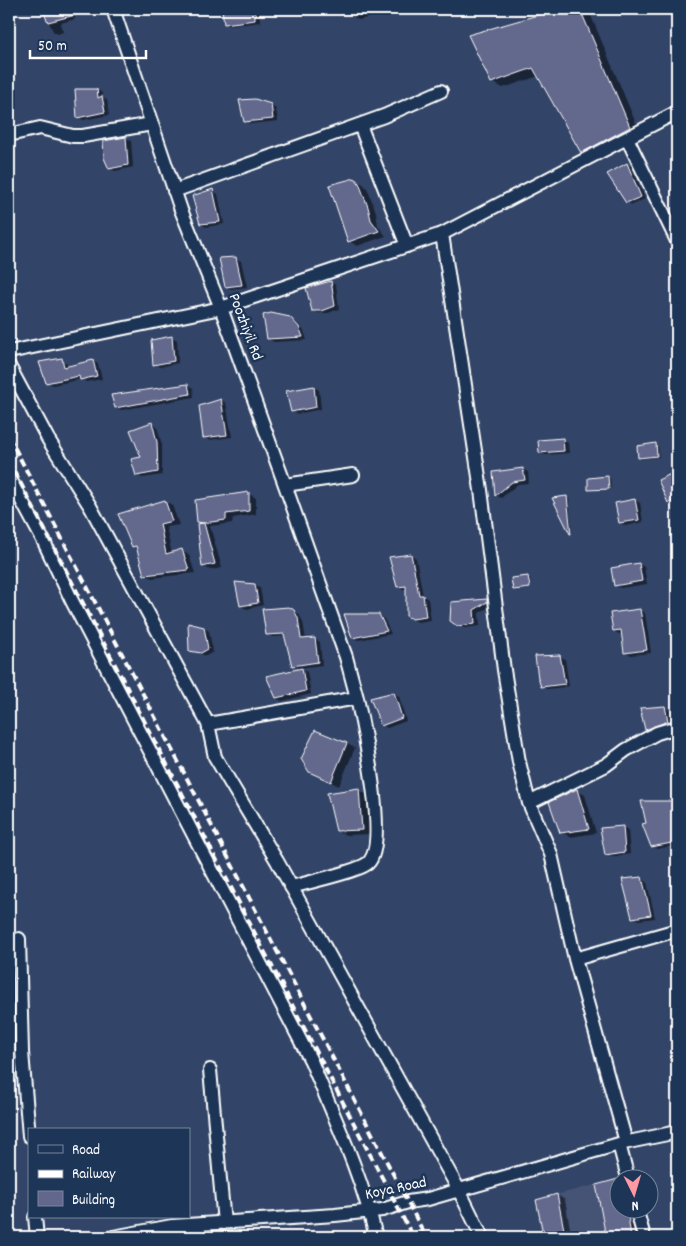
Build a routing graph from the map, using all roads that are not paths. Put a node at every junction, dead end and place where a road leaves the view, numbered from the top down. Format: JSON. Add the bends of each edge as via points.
{"nodes":[{"id":1,"x":113,"y":9,"type":"edge"},
{"id":2,"x":440,"y":91,"type":"dead end"},
{"id":3,"x":677,"y":112,"type":"edge"},
{"id":4,"x":152,"y":124,"type":"junction"},
{"id":5,"x":360,"y":125,"type":"junction"},
{"id":6,"x":9,"y":135,"type":"edge"},
{"id":7,"x":628,"y":138,"type":"junction"},
{"id":8,"x":174,"y":191,"type":"junction"},
{"id":9,"x":442,"y":234,"type":"junction"},
{"id":10,"x":677,"y":241,"type":"edge"},
{"id":11,"x":407,"y":246,"type":"junction"},
{"id":12,"x":221,"y":308,"type":"junction"},
{"id":13,"x":9,"y":352,"type":"edge"},
{"id":14,"x":9,"y":366,"type":"edge"},
{"id":15,"x":353,"y":474,"type":"dead end"},
{"id":16,"x":9,"y":477,"type":"edge"},
{"id":17,"x":286,"y":485,"type":"junction"},
{"id":18,"x":357,"y":698,"type":"junction"},
{"id":19,"x":208,"y":724,"type":"junction"},
{"id":20,"x":677,"y":727,"type":"edge"},
{"id":21,"x":529,"y":803,"type":"junction"},
{"id":22,"x":291,"y":886,"type":"junction"},
{"id":23,"x":677,"y":930,"type":"edge"},
{"id":24,"x":19,"y":939,"type":"dead end"},
{"id":25,"x":575,"y":959,"type":"junction"},
{"id":26,"x":210,"y":1070,"type":"dead end"},
{"id":27,"x":28,"y":1128,"type":"edge"},
{"id":28,"x":677,"y":1132,"type":"edge"},
{"id":29,"x":622,"y":1143,"type":"junction"},
{"id":30,"x":626,"y":1168,"type":"edge"},
{"id":31,"x":459,"y":1190,"type":"junction"},
{"id":32,"x":370,"y":1212,"type":"junction"},
{"id":33,"x":35,"y":1218,"type":"edge"},
{"id":34,"x":639,"y":1218,"type":"edge"},
{"id":35,"x":224,"y":1223,"type":"junction"},
{"id":36,"x":37,"y":1237,"type":"edge"},
{"id":37,"x":113,"y":1237,"type":"edge"},
{"id":38,"x":376,"y":1237,"type":"edge"},
{"id":39,"x":482,"y":1237,"type":"edge"},
{"id":40,"x":644,"y":1237,"type":"edge"}],
"edges":[{"from":1,"to":4,"type":"street","name":"Poozhiyil Rd"},
{"from":2,"to":5,"type":"street"},
{"from":3,"to":7,"type":"street"},
{"from":4,"to":6,"type":"street","via":[[83,136],[40,128]]},
{"from":4,"to":8,"type":"street","name":"Poozhiyil Rd"},
{"from":5,"to":8,"type":"street"},
{"from":5,"to":11,"type":"street"},
{"from":7,"to":9,"type":"street"},
{"from":7,"to":10,"type":"street"},
{"from":8,"to":12,"type":"street","name":"Poozhiyil Rd"},
{"from":9,"to":11,"type":"street"},
{"from":9,"to":21,"type":"street","via":[[504,670]]},
{"from":11,"to":12,"type":"street"},
{"from":12,"to":13,"type":"street"},
{"from":12,"to":17,"type":"street","name":"Poozhiyil Rd"},
{"from":14,"to":19,"type":"street","via":[[48,439],[90,506]]},
{"from":15,"to":17,"type":"street"},
{"from":16,"to":32,"type":"street","via":[[311,1062],[344,1139]]},
{"from":17,"to":18,"type":"street","name":"Poozhiyil Rd","via":[[346,657]]},
{"from":18,"to":19,"type":"street"},
{"from":18,"to":22,"type":"street","name":"Poozhiyil Rd","via":[[374,786],[373,857],[367,865],[354,870]]},
{"from":19,"to":22,"type":"street","via":[[214,757]]},
{"from":20,"to":21,"type":"street","via":[[657,733],[606,765]]},
{"from":21,"to":25,"type":"street","via":[[551,854]]},
{"from":22,"to":31,"type":"street"},
{"from":23,"to":25,"type":"street"},
{"from":24,"to":27,"type":"street","via":[[22,1052]]},
{"from":25,"to":29,"type":"street"},
{"from":26,"to":35,"type":"street"},
{"from":28,"to":29,"type":"street","name":"Koya Road"},
{"from":29,"to":30,"type":"street"},
{"from":29,"to":31,"type":"street","name":"Koya Road"},
{"from":31,"to":32,"type":"street","name":"Koya Road"},
{"from":31,"to":39,"type":"street"},
{"from":32,"to":35,"type":"street","name":"Koya Road"},
{"from":32,"to":38,"type":"street"},
{"from":33,"to":36,"type":"street"},
{"from":34,"to":40,"type":"street"},
{"from":35,"to":37,"type":"street","name":"Koya Road","via":[[172,1226]]}]}
